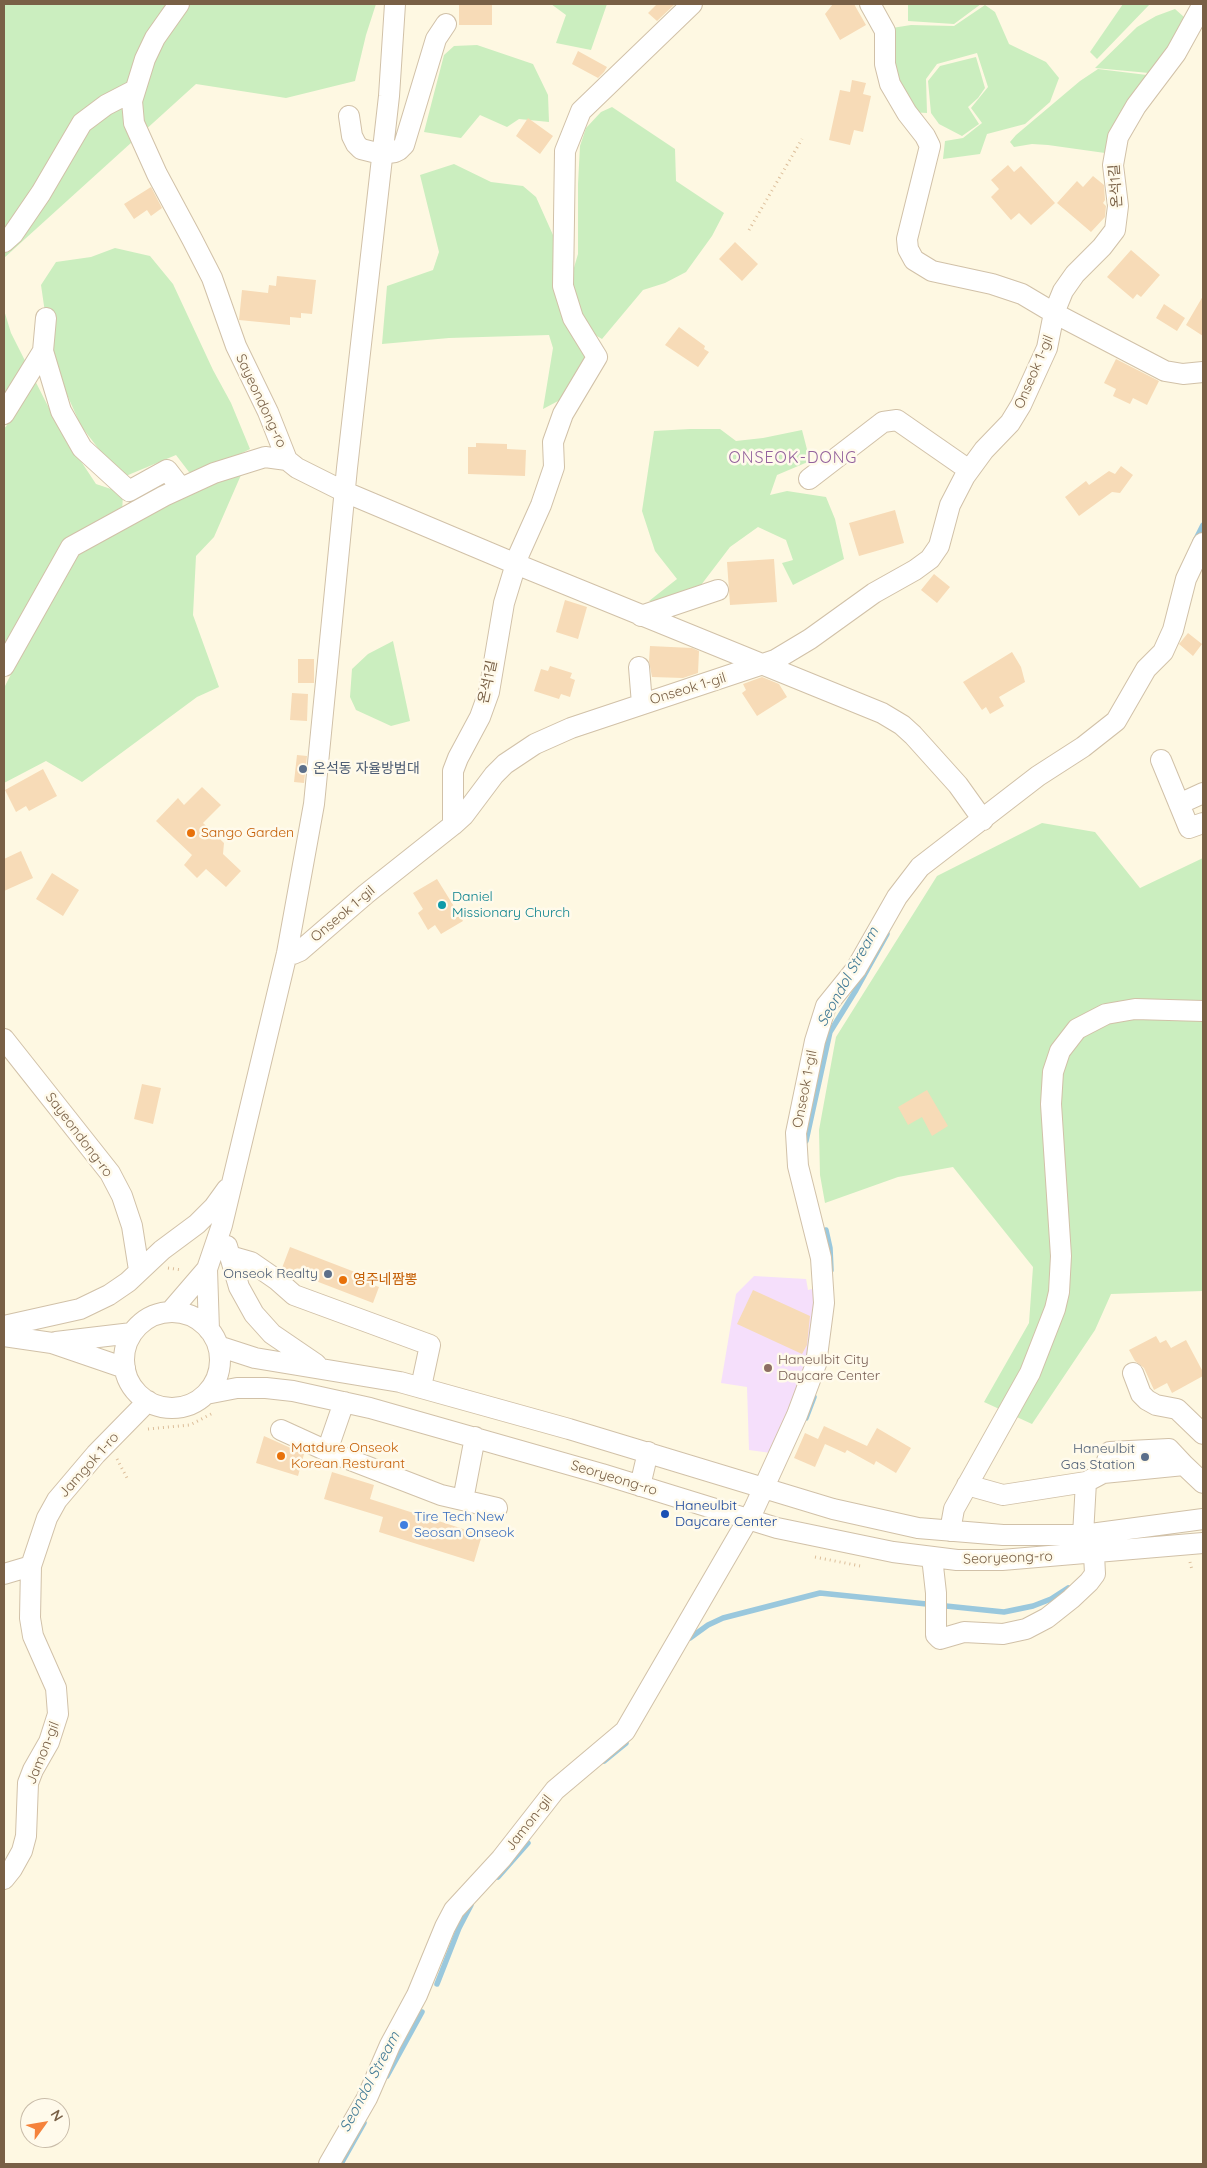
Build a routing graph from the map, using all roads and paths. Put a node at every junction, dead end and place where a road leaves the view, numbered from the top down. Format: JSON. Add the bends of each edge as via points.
{"nodes":[{"id":1,"x":179,"y":4,"type":"edge"},
{"id":2,"x":395,"y":4,"type":"edge"},
{"id":3,"x":692,"y":4,"type":"edge"},
{"id":4,"x":870,"y":4,"type":"edge"},
{"id":5,"x":1203,"y":4,"type":"edge"},
{"id":6,"x":446,"y":24,"type":"dead end"},
{"id":7,"x":135,"y":90,"type":"junction"},
{"id":8,"x":349,"y":116,"type":"dead end"},
{"id":9,"x":802,"y":139,"type":"dead end"},
{"id":10,"x":382,"y":154,"type":"junction"},
{"id":11,"x":749,"y":230,"type":"dead end"},
{"id":12,"x":4,"y":242,"type":"edge"},
{"id":13,"x":1054,"y":313,"type":"junction"},
{"id":14,"x":46,"y":318,"type":"dead end"},
{"id":15,"x":43,"y":351,"type":"junction"},
{"id":16,"x":1203,"y":372,"type":"edge"},
{"id":17,"x":4,"y":414,"type":"edge"},
{"id":18,"x":287,"y":460,"type":"junction"},
{"id":19,"x":969,"y":470,"type":"junction"},
{"id":20,"x":809,"y":479,"type":"dead end"},
{"id":21,"x":181,"y":488,"type":"junction"},
{"id":22,"x":345,"y":492,"type":"junction"},
{"id":23,"x":1203,"y":543,"type":"edge"},
{"id":24,"x":516,"y":564,"type":"junction"},
{"id":25,"x":718,"y":590,"type":"dead end"},
{"id":26,"x":641,"y":616,"type":"junction"},
{"id":27,"x":762,"y":665,"type":"junction"},
{"id":28,"x":4,"y":666,"type":"edge"},
{"id":29,"x":639,"y":666,"type":"dead end"},
{"id":30,"x":642,"y":704,"type":"junction"},
{"id":31,"x":1161,"y":760,"type":"dead end"},
{"id":32,"x":1203,"y":793,"type":"edge"},
{"id":33,"x":1179,"y":804,"type":"junction"},
{"id":34,"x":982,"y":820,"type":"junction"},
{"id":35,"x":1203,"y":823,"type":"edge"},
{"id":36,"x":453,"y":826,"type":"junction"},
{"id":37,"x":287,"y":953,"type":"junction"},
{"id":38,"x":1203,"y":1011,"type":"edge"},
{"id":39,"x":4,"y":1039,"type":"edge"},
{"id":40,"x":234,"y":1176,"type":"junction"},
{"id":41,"x":222,"y":1225,"type":"junction"},
{"id":42,"x":230,"y":1256,"type":"junction"},
{"id":43,"x":207,"y":1269,"type":"junction"},
{"id":44,"x":139,"y":1270,"type":"junction"},
{"id":45,"x":170,"y":1312,"type":"junction"},
{"id":46,"x":4,"y":1326,"type":"edge"},
{"id":47,"x":132,"y":1334,"type":"junction"},
{"id":48,"x":4,"y":1336,"type":"edge"},
{"id":49,"x":214,"y":1338,"type":"junction"},
{"id":50,"x":52,"y":1343,"type":"junction"},
{"id":51,"x":125,"y":1368,"type":"junction"},
{"id":52,"x":324,"y":1369,"type":"junction"},
{"id":53,"x":1134,"y":1373,"type":"dead end"},
{"id":54,"x":421,"y":1388,"type":"junction"},
{"id":55,"x":206,"y":1394,"type":"junction"},
{"id":56,"x":148,"y":1401,"type":"junction"},
{"id":57,"x":344,"y":1402,"type":"junction"},
{"id":58,"x":217,"y":1411,"type":"dead end"},
{"id":59,"x":145,"y":1430,"type":"dead end"},
{"id":60,"x":281,"y":1430,"type":"dead end"},
{"id":61,"x":1203,"y":1434,"type":"edge"},
{"id":62,"x":475,"y":1437,"type":"junction"},
{"id":63,"x":328,"y":1451,"type":"junction"},
{"id":64,"x":648,"y":1452,"type":"junction"},
{"id":65,"x":1095,"y":1478,"type":"junction"},
{"id":66,"x":1203,"y":1483,"type":"edge"},
{"id":67,"x":967,"y":1485,"type":"junction"},
{"id":68,"x":640,"y":1486,"type":"junction"},
{"id":69,"x":462,"y":1500,"type":"junction"},
{"id":70,"x":757,"y":1503,"type":"junction"},
{"id":71,"x":497,"y":1508,"type":"dead end"},
{"id":72,"x":841,"y":1511,"type":"junction"},
{"id":73,"x":1203,"y":1519,"type":"edge"},
{"id":74,"x":950,"y":1531,"type":"junction"},
{"id":75,"x":1083,"y":1534,"type":"junction"},
{"id":76,"x":835,"y":1541,"type":"junction"},
{"id":77,"x":1203,"y":1542,"type":"edge"},
{"id":78,"x":1094,"y":1554,"type":"junction"},
{"id":79,"x":932,"y":1557,"type":"junction"},
{"id":80,"x":31,"y":1566,"type":"junction"},
{"id":81,"x":4,"y":1574,"type":"edge"},
{"id":82,"x":4,"y":1879,"type":"edge"},
{"id":83,"x":329,"y":2164,"type":"edge"}],
"edges":[{"from":1,"to":7,"type":"street","name":"Sayeondong-ro","via":[[155,38]]},
{"from":2,"to":10,"type":"street"},
{"from":3,"to":24,"type":"street","name":"온석1길","via":[[581,111],[565,151],[563,286],[573,318],[597,357],[563,414],[553,442],[554,467]]},
{"from":4,"to":13,"type":"street","via":[[885,31],[890,84],[930,146],[907,239],[911,256],[932,270],[1022,294]]},
{"from":5,"to":13,"type":"street","name":"온석1길","via":[[1176,53],[1120,133],[1114,160],[1118,206],[1115,230],[1071,279]]},
{"from":6,"to":10,"type":"street","via":[[436,39],[404,145],[395,152]]},
{"from":7,"to":12,"type":"street","via":[[106,105],[82,123],[41,193]]},
{"from":7,"to":18,"type":"street","name":"Sayeondong-ro","via":[[133,116],[146,152],[206,266],[236,346]]},
{"from":8,"to":10,"type":"street","via":[[352,136],[358,146]]},
{"from":9,"to":11,"type":"path"},
{"from":10,"to":22,"type":"street"},
{"from":13,"to":16,"type":"street","via":[[1165,371],[1183,374]]},
{"from":13,"to":19,"type":"street","name":"Onseok 1-gil","via":[[1047,348],[1021,405],[1010,423]]},
{"from":14,"to":15,"type":"street"},
{"from":15,"to":17,"type":"street"},
{"from":15,"to":21,"type":"street","via":[[61,410],[82,448],[102,468],[129,491],[168,470]]},
{"from":18,"to":21,"type":"street","name":"Sayeondong-ro","via":[[265,457],[252,460]]},
{"from":18,"to":22,"type":"street"},
{"from":19,"to":20,"type":"street","via":[[897,420],[882,422]]},
{"from":19,"to":27,"type":"street","name":"Onseok 1-gil","via":[[950,505],[938,546],[927,562],[874,592],[791,651]]},
{"from":21,"to":28,"type":"street","name":"Sayeondong-ro","via":[[71,547]]},
{"from":22,"to":24,"type":"street"},
{"from":22,"to":37,"type":"street","via":[[314,804]]},
{"from":23,"to":34,"type":"street","name":"Onseok 1-gil","via":[[1186,579],[1164,652],[1146,669],[1116,721]]},
{"from":24,"to":26,"type":"street"},
{"from":24,"to":36,"type":"street","name":"온석1길","via":[[504,603],[489,692],[453,771]]},
{"from":25,"to":26,"type":"street"},
{"from":26,"to":27,"type":"street"},
{"from":27,"to":30,"type":"street","name":"Onseok 1-gil"},
{"from":27,"to":34,"type":"street","via":[[873,709],[902,725],[950,776]]},
{"from":29,"to":30,"type":"street"},
{"from":30,"to":36,"type":"street","name":"Onseok 1-gil","via":[[549,736],[523,751],[494,775]]},
{"from":31,"to":33,"type":"street"},
{"from":32,"to":33,"type":"street"},
{"from":33,"to":35,"type":"street","via":[[1189,828]]},
{"from":34,"to":70,"type":"street","name":"Onseok 1-gil","via":[[913,874],[860,963],[821,1016],[798,1123],[796,1154],[821,1258],[824,1292],[819,1351],[812,1377]]},
{"from":36,"to":37,"type":"street","name":"Onseok 1-gil","via":[[300,951]]},
{"from":37,"to":40,"type":"street"},
{"from":38,"to":67,"type":"street","via":[[1135,1009],[1106,1014],[1077,1029],[1060,1051],[1053,1072],[1050,1104],[1061,1256],[1059,1292],[1030,1373]]},
{"from":39,"to":44,"type":"street","name":"Sayeondong-ro","via":[[110,1173],[132,1226]]},
{"from":40,"to":41,"type":"street"},
{"from":40,"to":44,"type":"street","via":[[207,1215]]},
{"from":41,"to":42,"type":"street"},
{"from":41,"to":43,"type":"street"},
{"from":42,"to":52,"type":"street","via":[[239,1286],[262,1323],[285,1345]]},
{"from":42,"to":54,"type":"street","via":[[252,1262],[294,1294],[430,1345]]},
{"from":43,"to":45,"type":"street"},
{"from":43,"to":49,"type":"street"},
{"from":44,"to":46,"type":"street","via":[[118,1290],[92,1304],[56,1316]]},
{"from":45,"to":47,"type":"street","via":[[149,1317]]},
{"from":45,"to":49,"type":"street","name":"Seoryeong-ro","via":[[190,1315]]},
{"from":47,"to":50,"type":"street"},
{"from":47,"to":51,"type":"street","via":[[125,1350]]},
{"from":48,"to":50,"type":"street"},
{"from":49,"to":52,"type":"street","name":"Seoryeong-ro","via":[[255,1358]]},
{"from":49,"to":55,"type":"street","via":[[219,1368],[215,1382]]},
{"from":50,"to":51,"type":"street"},
{"from":51,"to":56,"type":"street","via":[[133,1386]]},
{"from":52,"to":54,"type":"street","name":"Seoryeong-ro"},
{"from":53,"to":61,"type":"street","via":[[1147,1400],[1177,1409]]},
{"from":54,"to":64,"type":"street","name":"Seoryeong-ro"},
{"from":55,"to":56,"type":"street","name":"Seoryeong-ro","via":[[182,1407],[168,1408]]},
{"from":55,"to":57,"type":"street","name":"Seoryeong-ro","via":[[225,1389],[261,1388]]},
{"from":56,"to":80,"type":"street","name":"Jamgok 1-ro","via":[[57,1500],[47,1518]]},
{"from":57,"to":62,"type":"street","name":"Seoryeong-ro"},
{"from":57,"to":63,"type":"street"},
{"from":58,"to":59,"type":"path","via":[[190,1425]]},
{"from":60,"to":63,"type":"street"},
{"from":62,"to":68,"type":"street","name":"Seoryeong-ro"},
{"from":62,"to":69,"type":"street"},
{"from":63,"to":69,"type":"street","via":[[441,1495]]},
{"from":64,"to":68,"type":"street"},
{"from":64,"to":70,"type":"street","name":"Seoryeong-ro"},
{"from":65,"to":66,"type":"street","via":[[1184,1465]]},
{"from":65,"to":67,"type":"street","via":[[1003,1495]]},
{"from":65,"to":75,"type":"street"},
{"from":67,"to":74,"type":"street","via":[[954,1509]]},
{"from":68,"to":70,"type":"street","name":"Seoryeong-ro"},
{"from":69,"to":71,"type":"street"},
{"from":70,"to":72,"type":"street","name":"Seoryeong-ro"},
{"from":70,"to":76,"type":"street","name":"Seoryeong-ro"},
{"from":70,"to":83,"type":"street","name":"Jamon-gil","via":[[625,1731],[555,1790],[501,1859],[454,1910],[367,2098]]},
{"from":72,"to":74,"type":"street","name":"Seoryeong-ro"},
{"from":72,"to":76,"type":"street"},
{"from":73,"to":75,"type":"street","name":"Seoryeong-ro"},
{"from":74,"to":75,"type":"street","name":"Seoryeong-ro","via":[[1003,1535]]},
{"from":76,"to":79,"type":"street","name":"Seoryeong-ro"},
{"from":77,"to":78,"type":"street","name":"Seoryeong-ro"},
{"from":78,"to":79,"type":"street","name":"Seoryeong-ro","via":[[1002,1560]]},
{"from":78,"to":79,"type":"street","via":[[1095,1574],[1071,1600],[1047,1618],[1026,1629],[1003,1634],[964,1632],[940,1639],[936,1635]]},
{"from":80,"to":81,"type":"street"},
{"from":80,"to":82,"type":"street","name":"Jamon-gil","via":[[33,1636],[56,1688],[58,1714],[49,1742],[28,1783],[26,1836],[22,1852]]}]}
